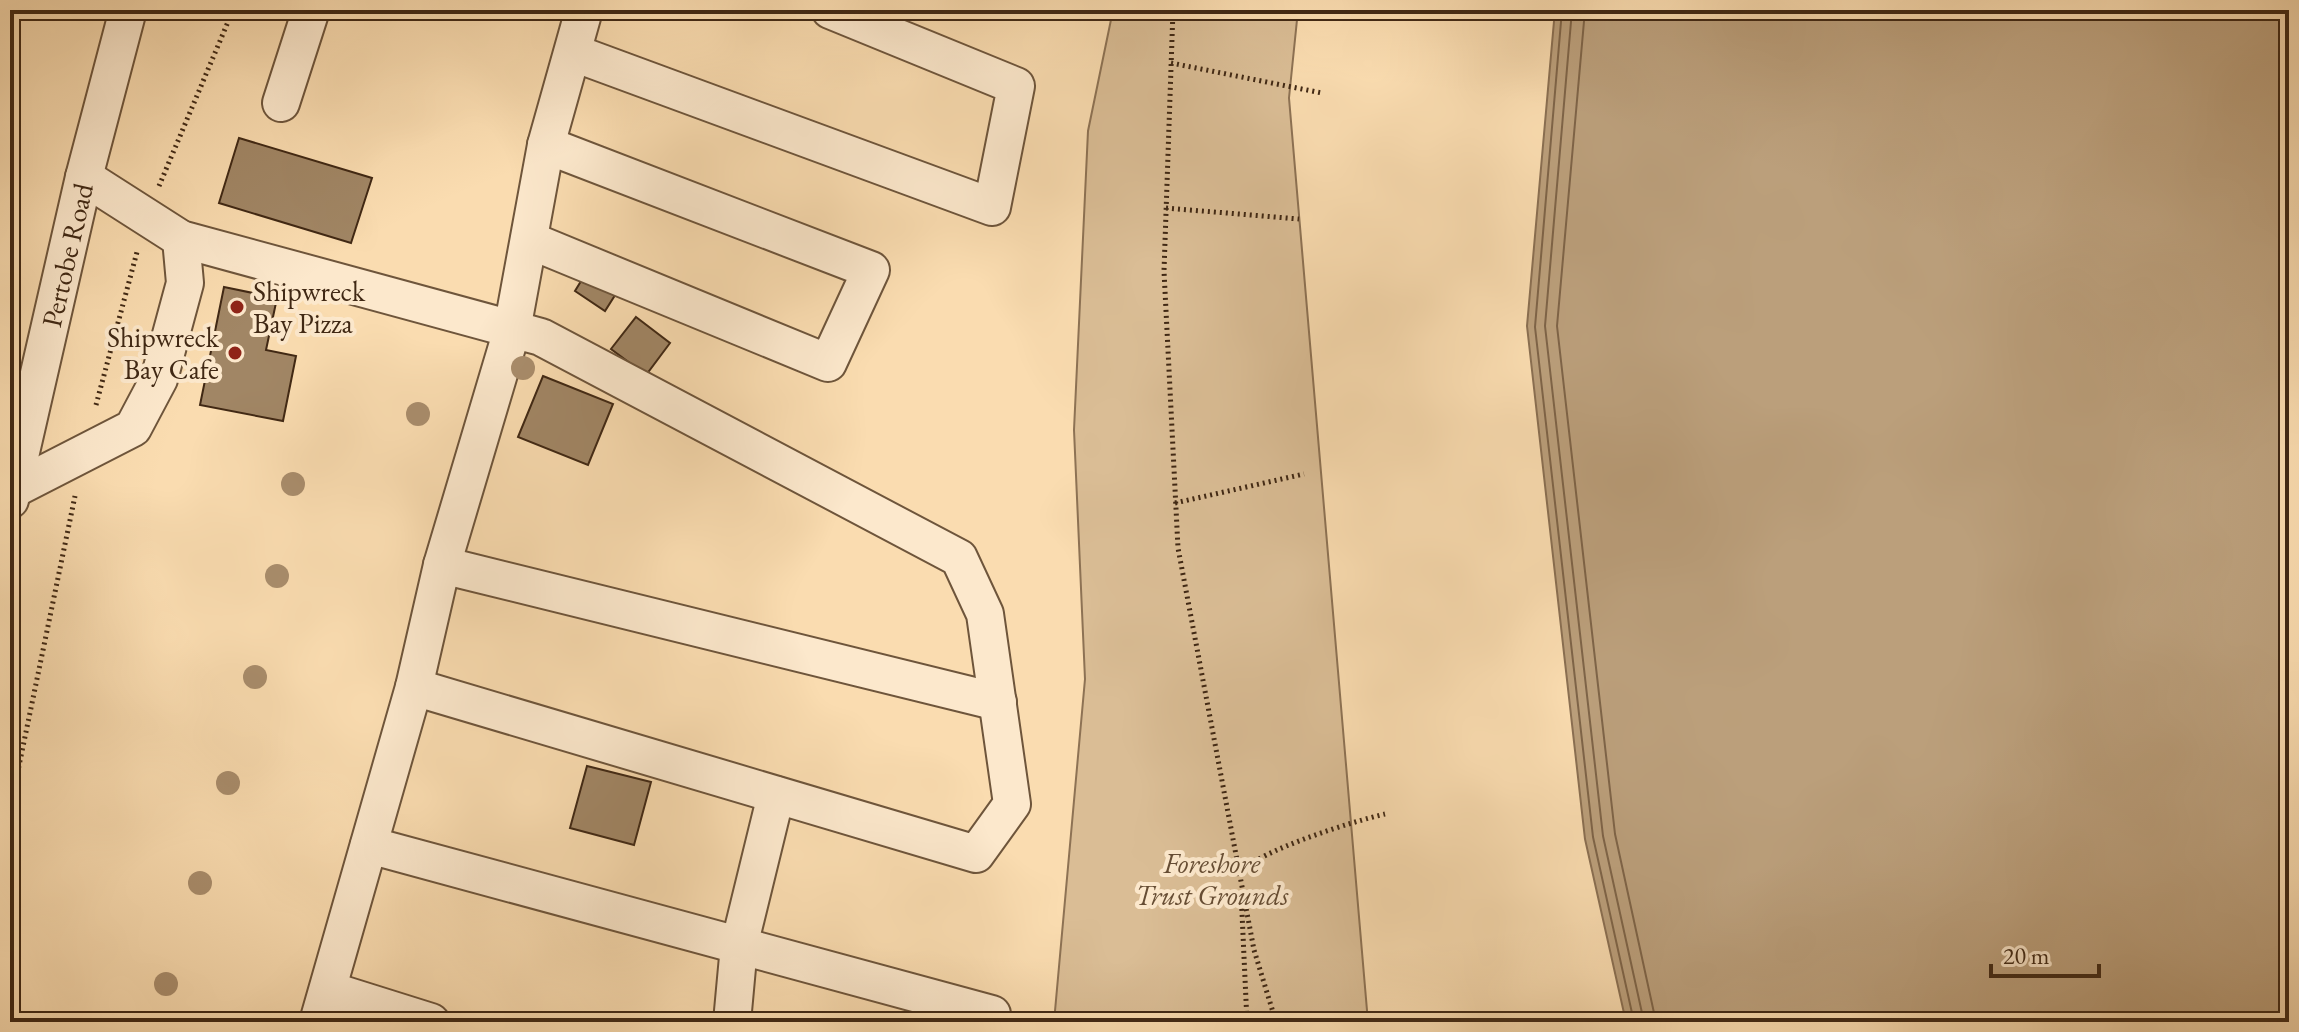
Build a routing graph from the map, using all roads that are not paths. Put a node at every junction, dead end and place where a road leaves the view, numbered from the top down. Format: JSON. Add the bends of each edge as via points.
{"nodes":[{"id":1,"x":128,"y":10,"type":"edge"},
{"id":2,"x":311,"y":10,"type":"edge"},
{"id":3,"x":584,"y":10,"type":"edge"},
{"id":4,"x":830,"y":10,"type":"edge"},
{"id":5,"x":574,"y":53,"type":"junction"},
{"id":6,"x":281,"y":103,"type":"dead end"},
{"id":7,"x":546,"y":145,"type":"junction"},
{"id":8,"x":84,"y":177,"type":"junction"},
{"id":9,"x":181,"y":239,"type":"junction"},
{"id":10,"x":529,"y":240,"type":"junction"},
{"id":11,"x":512,"y":330,"type":"junction"},
{"id":12,"x":11,"y":495,"type":"edge"},
{"id":13,"x":442,"y":565,"type":"junction"},
{"id":14,"x":414,"y":687,"type":"junction"},
{"id":15,"x":998,"y":702,"type":"junction"},
{"id":16,"x":776,"y":795,"type":"junction"},
{"id":17,"x":369,"y":845,"type":"junction"},
{"id":18,"x":739,"y":946,"type":"junction"},
{"id":19,"x":323,"y":1006,"type":"edge"},
{"id":20,"x":992,"y":1014,"type":"dead end"},
{"id":21,"x":431,"y":1022,"type":"edge"},
{"id":22,"x":732,"y":1022,"type":"edge"}],
"edges":[{"from":1,"to":8,"type":"street","name":"Pertobe Road"},
{"from":2,"to":6,"type":"street"},
{"from":3,"to":5,"type":"street"},
{"from":4,"to":5,"type":"street","via":[[1016,86],[992,207]]},
{"from":5,"to":7,"type":"street"},
{"from":7,"to":10,"type":"street"},
{"from":7,"to":10,"type":"street","via":[[871,270],[828,363]]},
{"from":8,"to":9,"type":"street"},
{"from":8,"to":12,"type":"street","name":"Pertobe Road"},
{"from":9,"to":11,"type":"street"},
{"from":9,"to":12,"type":"street","via":[[185,283],[159,379],[133,428]]},
{"from":10,"to":11,"type":"street"},
{"from":11,"to":13,"type":"street"},
{"from":11,"to":15,"type":"street","via":[[541,337],[959,558],[985,614]]},
{"from":13,"to":14,"type":"street"},
{"from":13,"to":15,"type":"street"},
{"from":14,"to":16,"type":"street"},
{"from":14,"to":17,"type":"street"},
{"from":15,"to":16,"type":"street","via":[[1012,804],[976,854]]},
{"from":16,"to":18,"type":"street"},
{"from":17,"to":18,"type":"street"},
{"from":17,"to":19,"type":"street"},
{"from":18,"to":20,"type":"street"},
{"from":18,"to":22,"type":"street"},
{"from":19,"to":21,"type":"street"}]}
